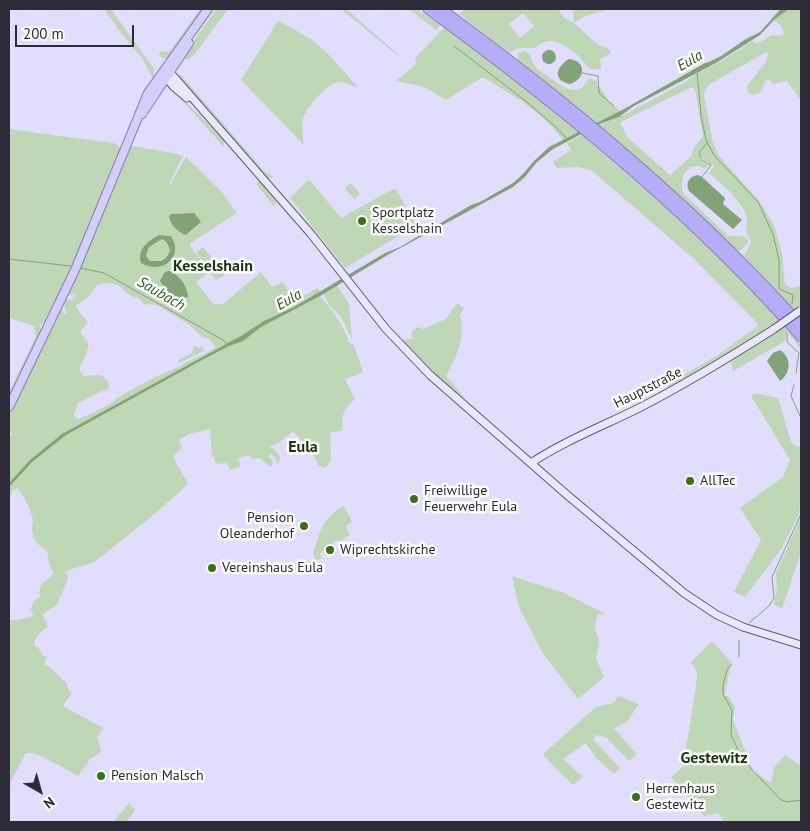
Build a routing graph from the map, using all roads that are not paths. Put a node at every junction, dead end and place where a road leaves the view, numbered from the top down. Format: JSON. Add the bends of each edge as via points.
{"nodes":[{"id":1,"x":208,"y":9,"type":"edge"},
{"id":2,"x":214,"y":9,"type":"edge"},
{"id":3,"x":428,"y":9,"type":"edge"},
{"id":4,"x":441,"y":9,"type":"edge"},
{"id":5,"x":451,"y":17,"type":"edge"},
{"id":6,"x":166,"y":73,"type":"junction"},
{"id":7,"x":575,"y":118,"type":"junction"},
{"id":8,"x":801,"y":310,"type":"edge"},
{"id":9,"x":789,"y":318,"type":"junction"},
{"id":10,"x":801,"y":326,"type":"edge"},
{"id":11,"x":801,"y":338,"type":"edge"},
{"id":12,"x":9,"y":407,"type":"edge"},
{"id":13,"x":530,"y":463,"type":"junction"},
{"id":14,"x":801,"y":645,"type":"edge"}],
"edges":[{"from":1,"to":6,"type":"main road"},
{"from":2,"to":6,"type":"main road"},
{"from":3,"to":5,"type":"highway"},
{"from":4,"to":5,"type":"highway"},
{"from":5,"to":7,"type":"highway"},
{"from":5,"to":7,"type":"highway"},
{"from":6,"to":12,"type":"main road","via":[[148,93],[75,270]]},
{"from":6,"to":13,"type":"main road","via":[[293,214],[386,329],[422,368]]},
{"from":7,"to":9,"type":"highway","via":[[702,224],[738,258]]},
{"from":8,"to":13,"type":"main road","name":"Hauptstraße","bridge":true,"via":[[691,380]]},
{"from":9,"to":10,"type":"highway"},
{"from":9,"to":11,"type":"highway"},
{"from":13,"to":14,"type":"main road","via":[[684,593],[744,627]]}]}
